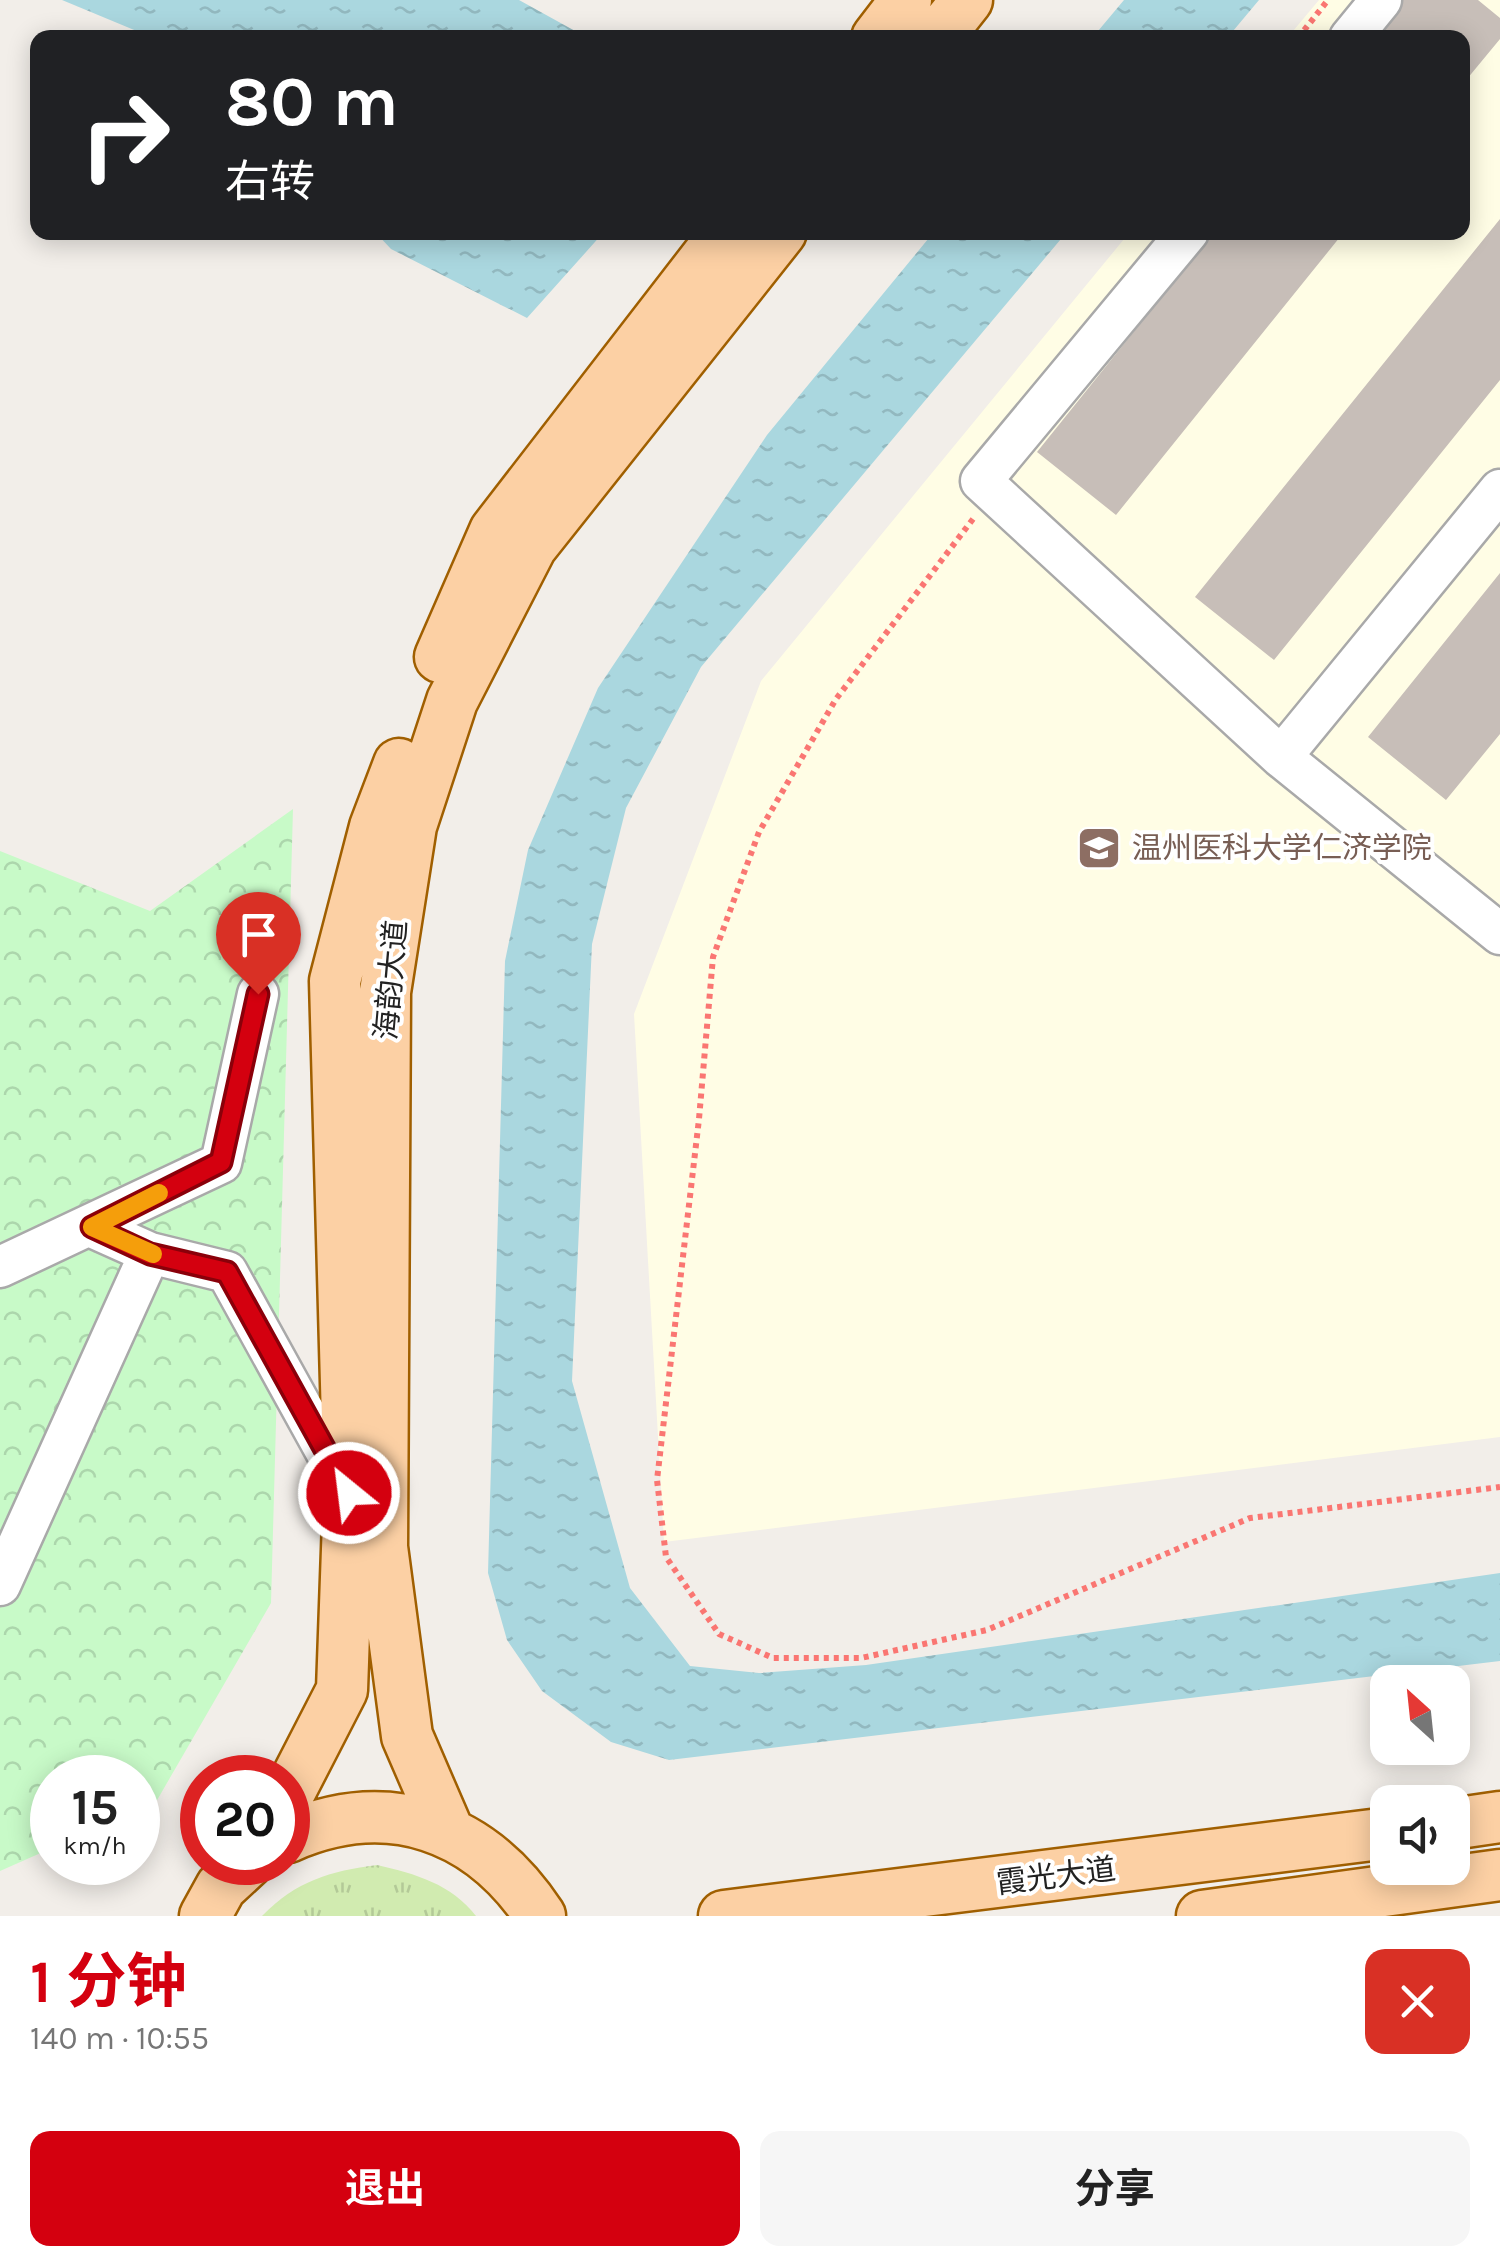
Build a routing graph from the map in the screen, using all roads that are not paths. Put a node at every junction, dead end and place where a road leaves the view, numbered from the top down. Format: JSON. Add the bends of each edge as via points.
{"nodes":[{"id":1,"x":906,"y":0,"type":"edge"},
{"id":2,"x":966,"y":0,"type":"edge"},
{"id":3,"x":1382,"y":0,"type":"edge"},
{"id":4,"x":883,"y":30,"type":"edge"},
{"id":5,"x":943,"y":30,"type":"edge"},
{"id":6,"x":1357,"y":30,"type":"edge"},
{"id":7,"x":720,"y":240,"type":"edge"},
{"id":8,"x":775,"y":240,"type":"edge"},
{"id":9,"x":1181,"y":240,"type":"edge"},
{"id":10,"x":1500,"y":490,"type":"edge"},
{"id":11,"x":1280,"y":757,"type":"junction"},
{"id":12,"x":1500,"y":934,"type":"edge"},
{"id":13,"x":258,"y":994,"type":"dead end"},
{"id":14,"x":92,"y":1227,"type":"junction"},
{"id":15,"x":150,"y":1254,"type":"junction"},
{"id":16,"x":0,"y":1267,"type":"edge"},
{"id":17,"x":349,"y":1493,"type":"junction"},
{"id":18,"x":0,"y":1585,"type":"edge"},
{"id":19,"x":309,"y":1755,"type":"edge"},
{"id":20,"x":1500,"y":1817,"type":"edge"},
{"id":21,"x":1470,"y":1821,"type":"edge"},
{"id":22,"x":310,"y":1827,"type":"edge"},
{"id":23,"x":448,"y":1831,"type":"junction"},
{"id":24,"x":1370,"y":1835,"type":"edge"},
{"id":25,"x":1500,"y":1875,"type":"edge"},
{"id":26,"x":225,"y":1888,"type":"edge"},
{"id":27,"x":551,"y":1915,"type":"edge"},
{"id":28,"x":171,"y":1916,"type":"edge"},
{"id":29,"x":724,"y":1916,"type":"edge"},
{"id":30,"x":1202,"y":1916,"type":"edge"}],
"edges":[{"from":1,"to":4,"type":"main road"},
{"from":2,"to":5,"type":"main road"},
{"from":3,"to":6,"type":"street"},
{"from":7,"to":17,"type":"main road","name":"海韵大道","via":[[495,532],[375,827],[336,981]]},
{"from":8,"to":23,"type":"main road","name":"海韵大道","via":[[531,547],[452,702],[411,826],[385,992],[382,1547],[407,1736]]},
{"from":9,"to":11,"type":"street","via":[[981,482]]},
{"from":10,"to":11,"type":"street"},
{"from":11,"to":12,"type":"street"},
{"from":13,"to":14,"type":"street","via":[[221,1162]]},
{"from":14,"to":15,"type":"street"},
{"from":14,"to":16,"type":"street"},
{"from":15,"to":17,"type":"street","via":[[227,1272]]},
{"from":15,"to":18,"type":"street"},
{"from":17,"to":19,"type":"main road","name":"海韵大道","via":[[342,1690]]},
{"from":20,"to":21,"type":"main road"},
{"from":22,"to":23,"type":"main road","via":[[388,1816]]},
{"from":23,"to":27,"type":"main road","via":[[500,1865]]},
{"from":24,"to":29,"type":"main road","name":"霞光大道"},
{"from":25,"to":30,"type":"main road"},
{"from":26,"to":28,"type":"main road"}]}
